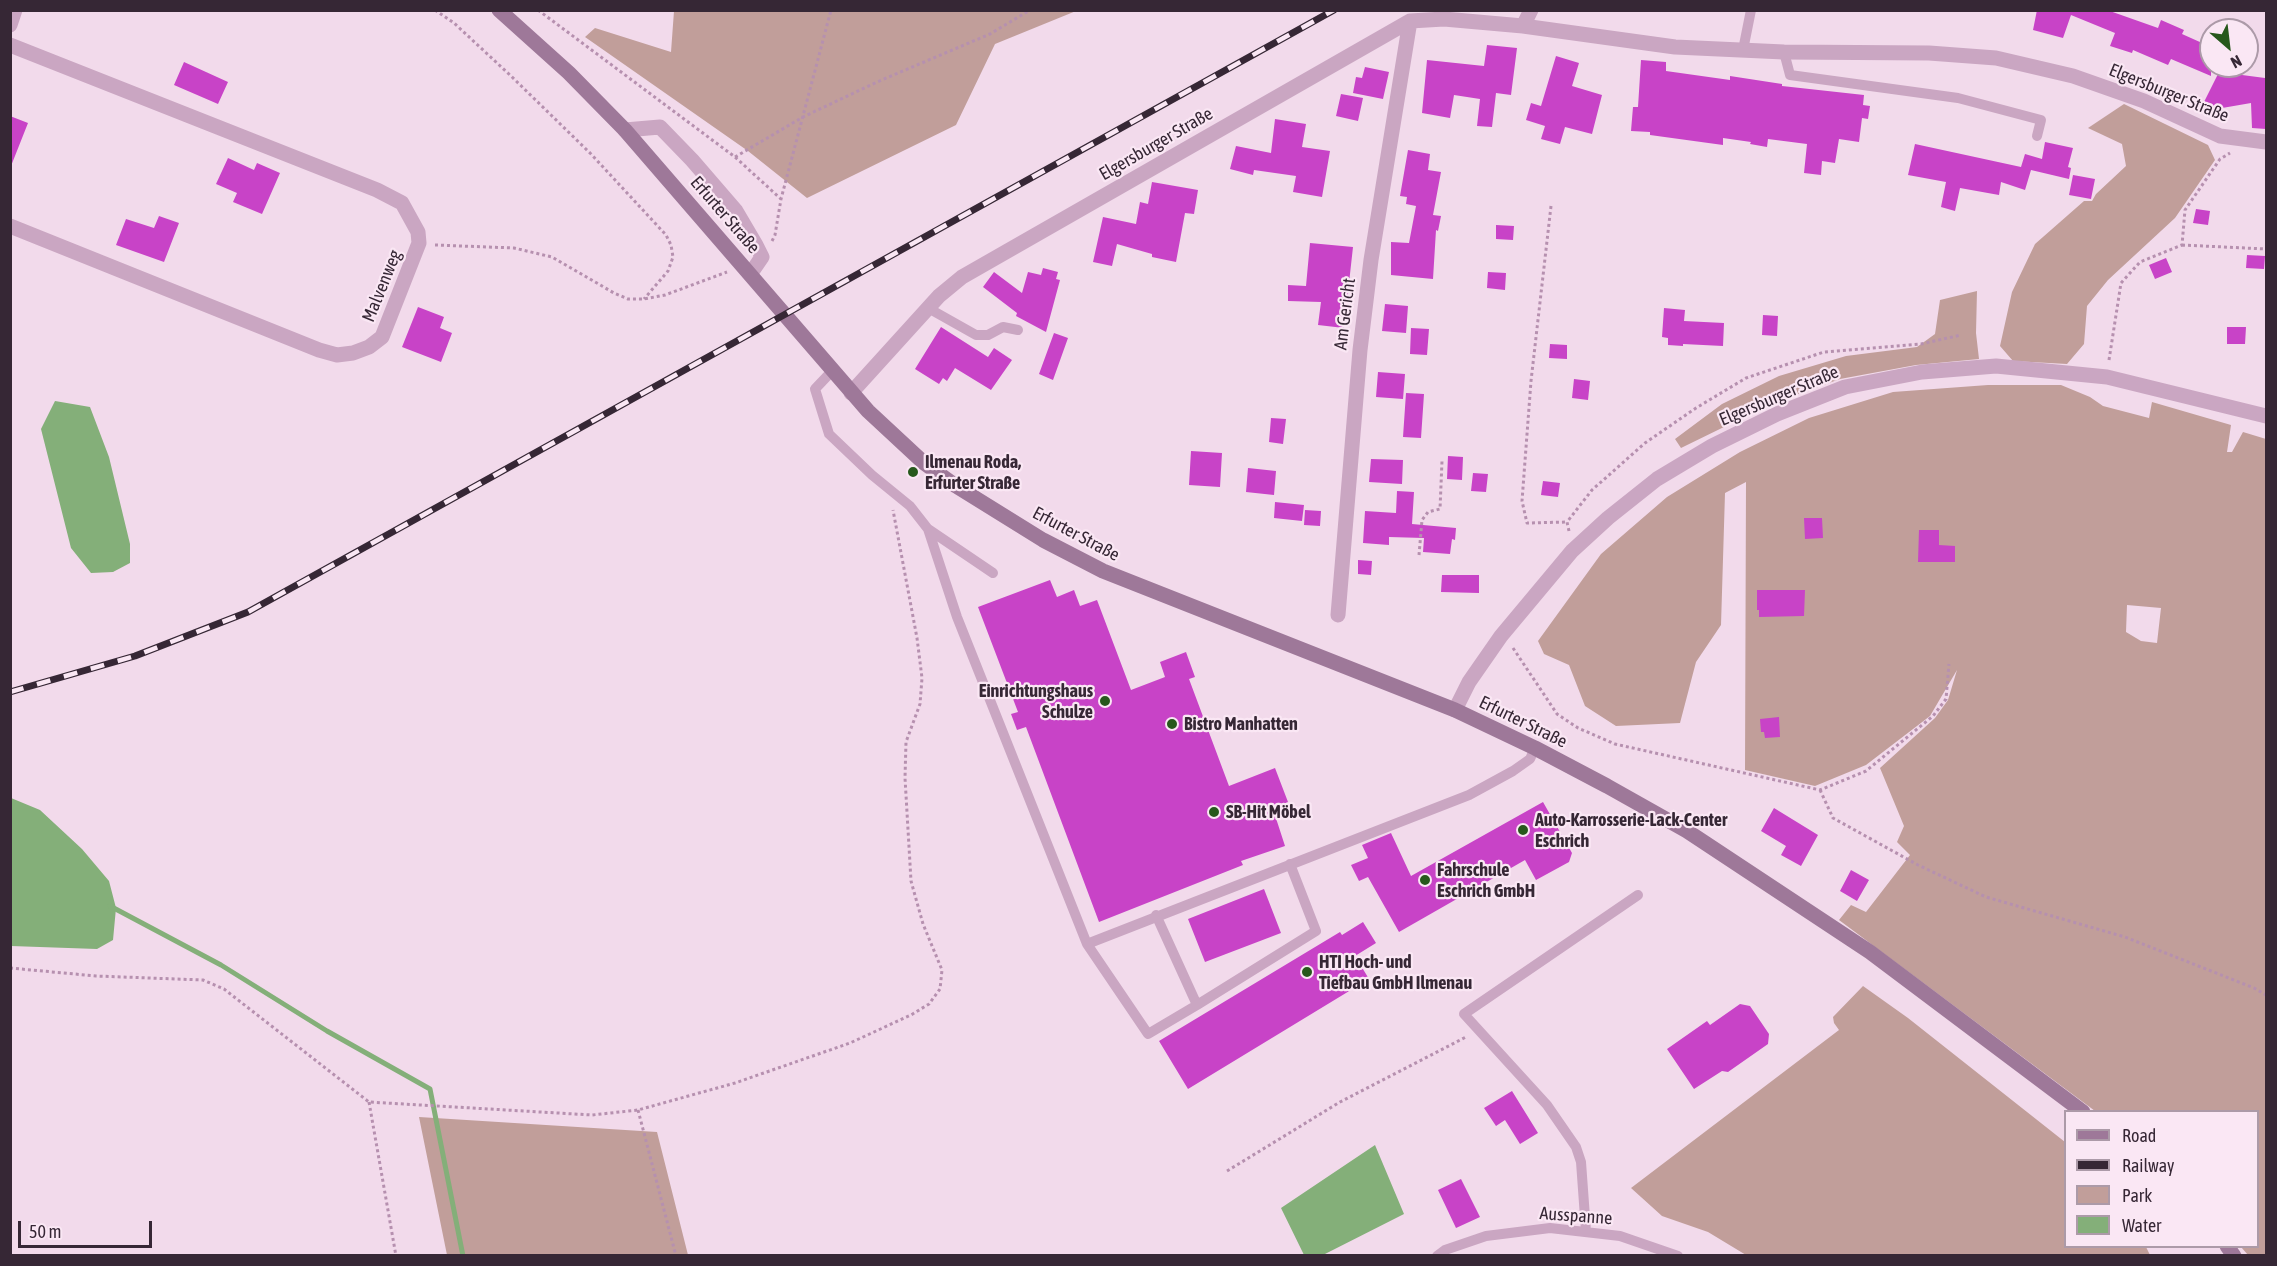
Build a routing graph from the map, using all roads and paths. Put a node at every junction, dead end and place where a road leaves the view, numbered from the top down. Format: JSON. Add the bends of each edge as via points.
{"nodes":[{"id":1,"x":15,"y":10,"type":"edge"},
{"id":2,"x":435,"y":10,"type":"edge"},
{"id":3,"x":499,"y":10,"type":"edge"},
{"id":4,"x":538,"y":10,"type":"edge"},
{"id":5,"x":831,"y":10,"type":"edge"},
{"id":6,"x":1030,"y":10,"type":"edge"},
{"id":7,"x":1531,"y":10,"type":"edge"},
{"id":8,"x":1751,"y":10,"type":"edge"},
{"id":9,"x":1410,"y":21,"type":"junction"},
{"id":10,"x":10,"y":26,"type":"edge"},
{"id":11,"x":1523,"y":26,"type":"junction"},
{"id":12,"x":10,"y":45,"type":"edge"},
{"id":13,"x":1743,"y":50,"type":"junction"},
{"id":14,"x":1784,"y":52,"type":"junction"},
{"id":15,"x":803,"y":117,"type":"junction"},
{"id":16,"x":625,"y":130,"type":"junction"},
{"id":17,"x":2037,"y":136,"type":"dead end"},
{"id":18,"x":2250,"y":141,"type":"junction"},
{"id":19,"x":2266,"y":142,"type":"edge"},
{"id":20,"x":735,"y":157,"type":"junction"},
{"id":21,"x":1551,"y":206,"type":"dead end"},
{"id":22,"x":10,"y":226,"type":"edge"},
{"id":23,"x":419,"y":243,"type":"junction"},
{"id":24,"x":2182,"y":246,"type":"junction"},
{"id":25,"x":2266,"y":249,"type":"edge"},
{"id":26,"x":751,"y":274,"type":"junction"},
{"id":27,"x":644,"y":299,"type":"junction"},
{"id":28,"x":928,"y":308,"type":"junction"},
{"id":29,"x":1018,"y":330,"type":"dead end"},
{"id":30,"x":1961,"y":335,"type":"dead end"},
{"id":31,"x":833,"y":370,"type":"junction"},
{"id":32,"x":2107,"y":377,"type":"junction"},
{"id":33,"x":851,"y":393,"type":"junction"},
{"id":34,"x":2266,"y":416,"type":"edge"},
{"id":35,"x":1442,"y":461,"type":"dead end"},
{"id":36,"x":890,"y":492,"type":"junction"},
{"id":37,"x":1567,"y":522,"type":"junction"},
{"id":38,"x":928,"y":529,"type":"junction"},
{"id":39,"x":1572,"y":551,"type":"junction"},
{"id":40,"x":1419,"y":555,"type":"dead end"},
{"id":41,"x":993,"y":573,"type":"dead end"},
{"id":42,"x":1338,"y":615,"type":"dead end"},
{"id":43,"x":1501,"y":636,"type":"junction"},
{"id":44,"x":1949,"y":664,"type":"dead end"},
{"id":45,"x":1455,"y":710,"type":"junction"},
{"id":46,"x":1534,"y":748,"type":"junction"},
{"id":47,"x":1820,"y":790,"type":"junction"},
{"id":48,"x":1290,"y":864,"type":"junction"},
{"id":49,"x":1638,"y":895,"type":"dead end"},
{"id":50,"x":1156,"y":915,"type":"junction"},
{"id":51,"x":1087,"y":944,"type":"junction"},
{"id":52,"x":10,"y":968,"type":"edge"},
{"id":53,"x":2266,"y":995,"type":"edge"},
{"id":54,"x":1197,"y":1005,"type":"junction"},
{"id":55,"x":1479,"y":1030,"type":"junction"},
{"id":56,"x":369,"y":1102,"type":"junction"},
{"id":57,"x":638,"y":1110,"type":"junction"},
{"id":58,"x":2081,"y":1110,"type":"edge"},
{"id":59,"x":1227,"y":1171,"type":"dead end"},
{"id":60,"x":1586,"y":1231,"type":"junction"},
{"id":61,"x":396,"y":1256,"type":"edge"},
{"id":62,"x":676,"y":1256,"type":"edge"},
{"id":63,"x":1437,"y":1256,"type":"edge"},
{"id":64,"x":1678,"y":1256,"type":"edge"}],
"edges":[{"from":1,"to":10,"type":"street"},
{"from":2,"to":27,"type":"path","via":[[512,76],[666,235],[673,257],[668,271]]},
{"from":3,"to":16,"type":"main road","name":"Erfurter Straße"},
{"from":4,"to":20,"type":"path"},
{"from":5,"to":15,"type":"path"},
{"from":6,"to":15,"type":"path","via":[[990,34]]},
{"from":7,"to":11,"type":"street"},
{"from":8,"to":13,"type":"lane"},
{"from":9,"to":11,"type":"street","name":"Elgersburger Straße","via":[[1444,19]]},
{"from":9,"to":28,"type":"street","name":"Elgersburger Straße","via":[[962,278]]},
{"from":9,"to":42,"type":"street","name":"Am Gericht","via":[[1371,260],[1354,410]]},
{"from":11,"to":13,"type":"street","name":"Elgersburger Straße","via":[[1675,47]]},
{"from":12,"to":23,"type":"street","name":"Malvenweg","via":[[377,190],[402,203],[418,232]]},
{"from":13,"to":14,"type":"street","name":"Elgersburger Straße"},
{"from":14,"to":17,"type":"lane","via":[[1790,75],[1958,98],[2042,120]]},
{"from":14,"to":18,"type":"street","name":"Elgersburger Straße","via":[[1929,53],[1996,58],[2073,76],[2144,101],[2220,136]]},
{"from":15,"to":20,"type":"path"},
{"from":15,"to":20,"type":"path","via":[[781,199]]},
{"from":16,"to":26,"type":"main road","name":"Erfurter Straße"},
{"from":16,"to":26,"type":"street","via":[[660,127],[692,160],[736,211],[762,256]]},
{"from":18,"to":19,"type":"street","name":"Elgersburger Straße"},
{"from":18,"to":24,"type":"path","via":[[2220,159],[2185,210]]},
{"from":21,"to":37,"type":"path","via":[[1522,501],[1527,523]]},
{"from":22,"to":23,"type":"street","name":"Malvenweg","via":[[337,355],[369,347],[382,337]]},
{"from":23,"to":27,"type":"path","via":[[514,248],[552,257],[614,293]]},
{"from":24,"to":25,"type":"path"},
{"from":24,"to":32,"type":"path","via":[[2140,262],[2121,283]]},
{"from":26,"to":27,"type":"path","via":[[726,273],[681,291]]},
{"from":26,"to":31,"type":"main road","name":"Erfurter Straße"},
{"from":28,"to":29,"type":"lane","via":[[976,335],[988,335],[1003,327]]},
{"from":28,"to":33,"type":"street","name":"Elgersburger Straße"},
{"from":30,"to":37,"type":"path","via":[[1921,344],[1824,352],[1746,378],[1645,444],[1592,490]]},
{"from":31,"to":33,"type":"main road","name":"Erfurter Straße"},
{"from":31,"to":36,"type":"lane","via":[[815,389],[829,434]]},
{"from":32,"to":34,"type":"street","name":"Elgersburger Straße"},
{"from":32,"to":39,"type":"street","name":"Elgersburger Straße","via":[[1995,366],[1922,372],[1845,387],[1777,414],[1657,479]]},
{"from":33,"to":45,"type":"main road","name":"Erfurter Straße","via":[[924,463],[1043,540],[1136,586]]},
{"from":35,"to":40,"type":"path","via":[[1440,509],[1428,512],[1422,520]]},
{"from":36,"to":38,"type":"lane","via":[[910,506]]},
{"from":36,"to":57,"type":"path","via":[[922,678],[920,704],[906,742],[911,881],[942,969],[940,989],[920,1010],[850,1043],[735,1083]]},
{"from":37,"to":39,"type":"path"},
{"from":38,"to":41,"type":"lane"},
{"from":38,"to":51,"type":"lane","via":[[957,617]]},
{"from":39,"to":43,"type":"street","name":"Elgersburger Straße"},
{"from":43,"to":45,"type":"street","name":"Elgersburger Straße"},
{"from":43,"to":47,"type":"path","via":[[1518,652],[1557,714],[1578,728],[1615,744]]},
{"from":44,"to":47,"type":"path","via":[[1946,699],[1933,716],[1866,771]]},
{"from":45,"to":46,"type":"main road","name":"Erfurter Straße"},
{"from":46,"to":48,"type":"lane","via":[[1530,759],[1469,795]]},
{"from":46,"to":58,"type":"main road","name":"Erfurter Straße","via":[[1688,831],[1870,952]]},
{"from":47,"to":53,"type":"path","via":[[1833,818],[1986,897],[2125,937]]},
{"from":48,"to":50,"type":"lane"},
{"from":48,"to":54,"type":"lane","via":[[1316,931]]},
{"from":49,"to":55,"type":"lane","via":[[1464,1014]]},
{"from":50,"to":51,"type":"lane"},
{"from":50,"to":54,"type":"lane"},
{"from":51,"to":54,"type":"lane","via":[[1148,1034]]},
{"from":52,"to":56,"type":"path","via":[[203,980],[224,989]]},
{"from":55,"to":59,"type":"path","via":[[1340,1102]]},
{"from":55,"to":60,"type":"lane","via":[[1547,1105],[1576,1147],[1581,1162]]},
{"from":56,"to":57,"type":"path","via":[[592,1115]]},
{"from":56,"to":61,"type":"path"},
{"from":57,"to":62,"type":"path"},
{"from":60,"to":63,"type":"lane","name":"Ausspanne","via":[[1550,1228],[1495,1234]]},
{"from":60,"to":64,"type":"lane","name":"Ausspanne","via":[[1620,1236]]}]}
